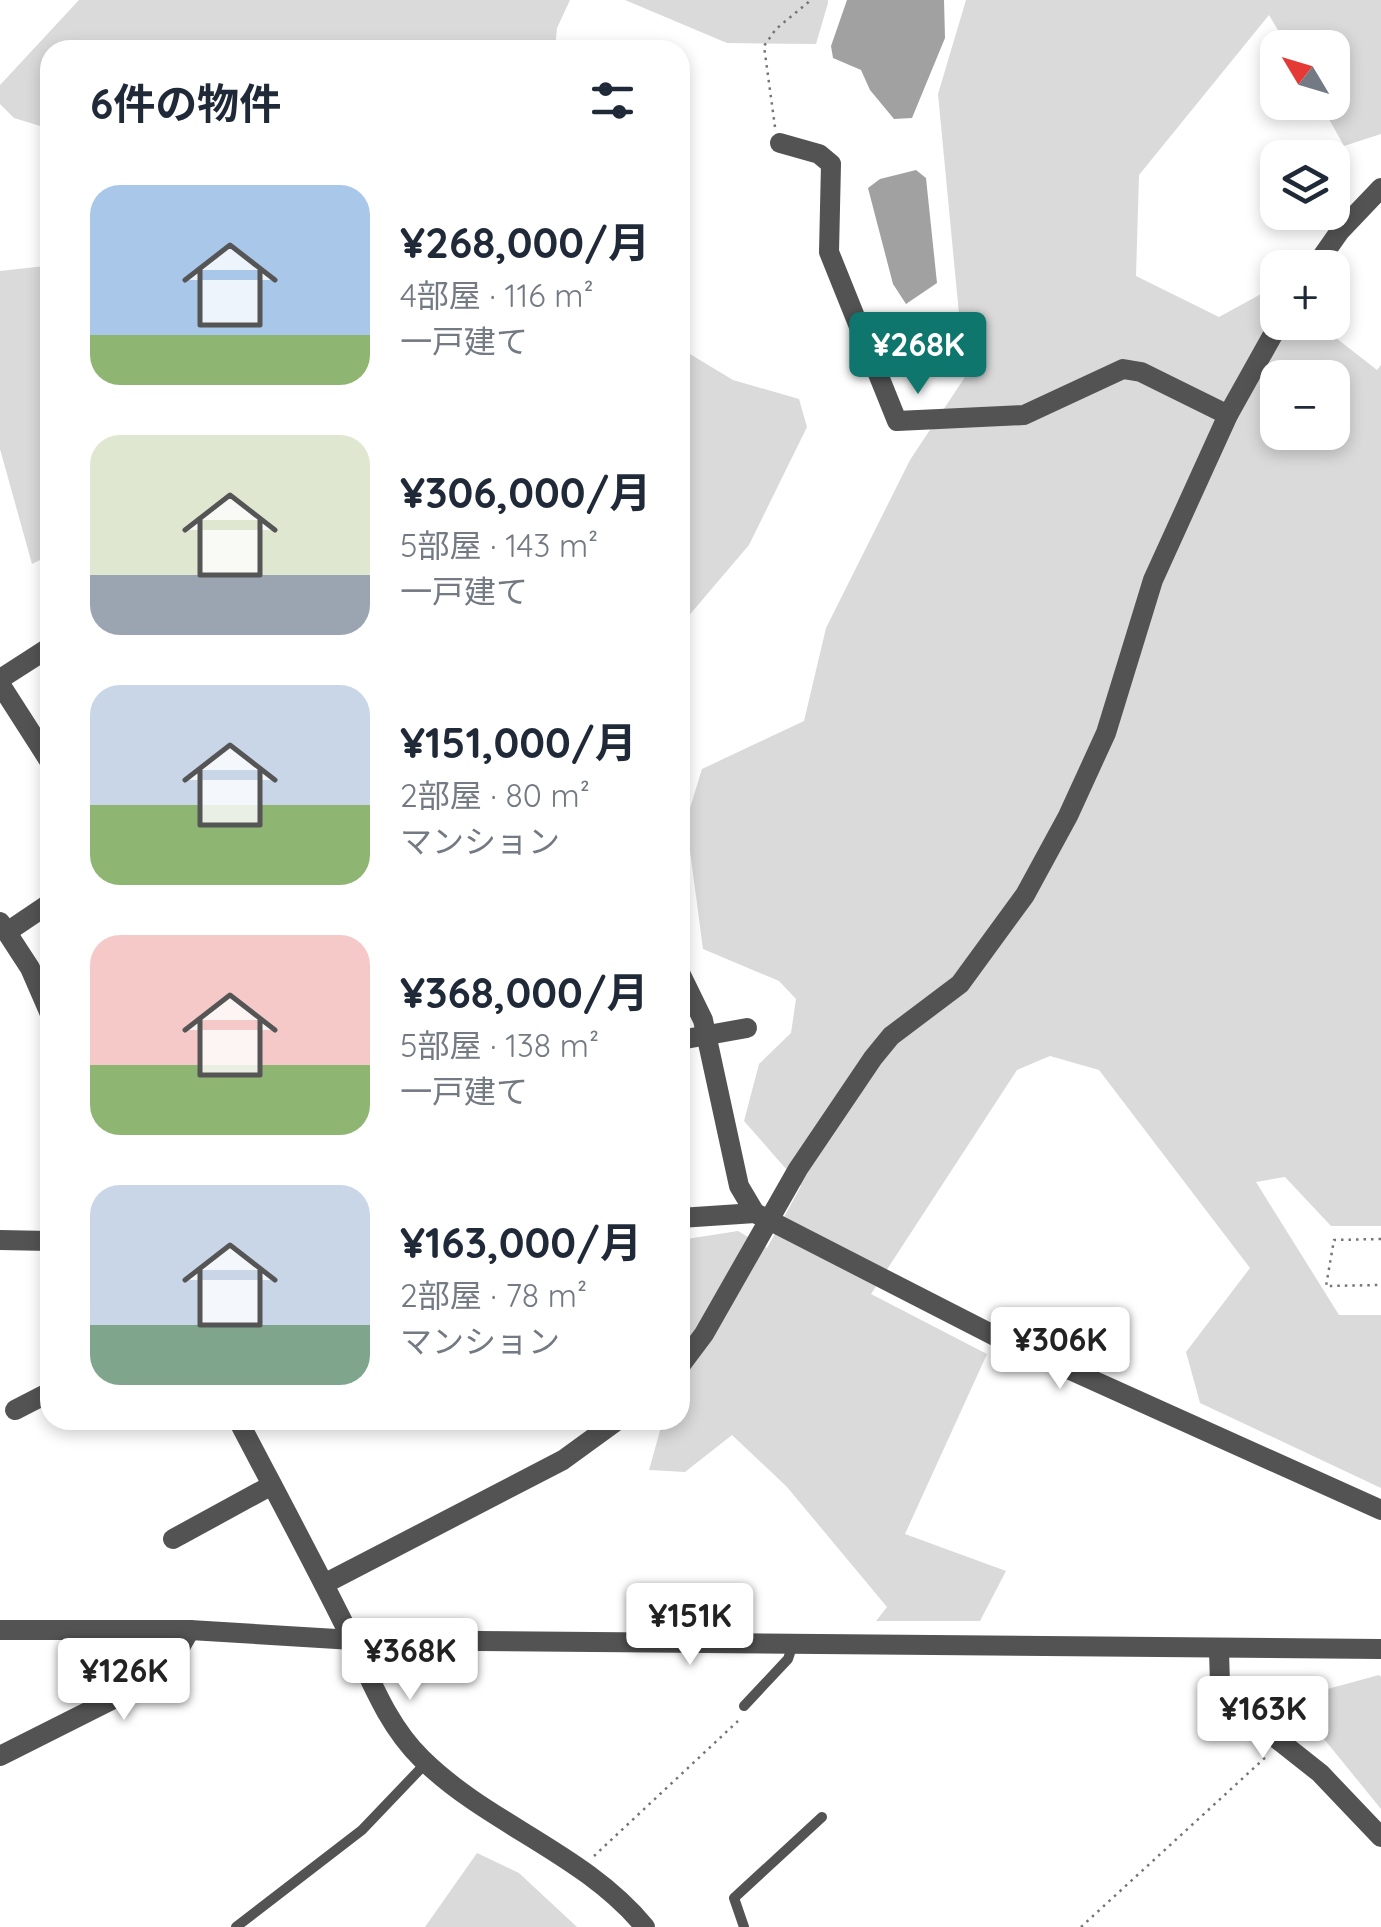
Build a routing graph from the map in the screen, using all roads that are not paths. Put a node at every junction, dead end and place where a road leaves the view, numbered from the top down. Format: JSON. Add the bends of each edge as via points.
{"nodes":[{"id":1,"x":780,"y":143,"type":"road end"},
{"id":2,"x":1381,"y":188,"type":"edge"},
{"id":3,"x":1327,"y":250,"type":"edge"},
{"id":4,"x":1270,"y":340,"type":"edge"},
{"id":5,"x":1228,"y":416,"type":"junction"},
{"id":6,"x":40,"y":654,"type":"edge"},
{"id":7,"x":0,"y":682,"type":"edge"},
{"id":8,"x":40,"y":746,"type":"edge"},
{"id":9,"x":40,"y":908,"type":"edge"},
{"id":10,"x":3,"y":926,"type":"edge"},
{"id":11,"x":40,"y":991,"type":"edge"},
{"id":12,"x":690,"y":997,"type":"edge"},
{"id":13,"x":746,"y":1028,"type":"dead end"},
{"id":14,"x":706,"y":1036,"type":"junction"},
{"id":15,"x":690,"y":1038,"type":"edge"},
{"id":16,"x":761,"y":1217,"type":"junction"},
{"id":17,"x":690,"y":1218,"type":"edge"},
{"id":18,"x":0,"y":1240,"type":"edge"},
{"id":19,"x":40,"y":1242,"type":"edge"},
{"id":20,"x":690,"y":1353,"type":"edge"},
{"id":21,"x":40,"y":1397,"type":"edge"},
{"id":22,"x":16,"y":1410,"type":"dead end"},
{"id":23,"x":243,"y":1430,"type":"edge"},
{"id":24,"x":604,"y":1430,"type":"edge"},
{"id":25,"x":272,"y":1485,"type":"junction"},
{"id":26,"x":1381,"y":1510,"type":"edge"},
{"id":27,"x":173,"y":1539,"type":"dead end"},
{"id":28,"x":324,"y":1584,"type":"junction"},
{"id":29,"x":0,"y":1630,"type":"edge"},
{"id":30,"x":190,"y":1630,"type":"junction"},
{"id":31,"x":352,"y":1640,"type":"junction"},
{"id":32,"x":793,"y":1644,"type":"junction"},
{"id":33,"x":1381,"y":1650,"type":"edge"},
{"id":34,"x":1218,"y":1651,"type":"junction"},
{"id":35,"x":744,"y":1706,"type":"road end"},
{"id":36,"x":0,"y":1756,"type":"edge"},
{"id":37,"x":426,"y":1763,"type":"junction"},
{"id":38,"x":822,"y":1816,"type":"dead end"},
{"id":39,"x":1381,"y":1837,"type":"edge"},
{"id":40,"x":236,"y":1927,"type":"edge"},
{"id":41,"x":646,"y":1927,"type":"edge"},
{"id":42,"x":744,"y":1927,"type":"edge"}],
"edges":[{"from":1,"to":5,"type":"street","via":[[832,164],[828,252],[897,421],[1024,414],[1123,369]]},
{"from":2,"to":3,"type":"street"},
{"from":4,"to":5,"type":"street"},
{"from":5,"to":16,"type":"street","via":[[1152,580],[1106,732],[1025,895],[960,984],[872,1058]]},
{"from":6,"to":7,"type":"street"},
{"from":7,"to":8,"type":"street"},
{"from":9,"to":10,"type":"street"},
{"from":10,"to":11,"type":"street"},
{"from":12,"to":14,"type":"street"},
{"from":13,"to":14,"type":"street"},
{"from":14,"to":15,"type":"street"},
{"from":14,"to":16,"type":"street","via":[[739,1186]]},
{"from":16,"to":17,"type":"street"},
{"from":16,"to":20,"type":"street"},
{"from":16,"to":26,"type":"street","via":[[998,1338]]},
{"from":18,"to":19,"type":"street"},
{"from":21,"to":22,"type":"street"},
{"from":23,"to":25,"type":"street"},
{"from":24,"to":28,"type":"street","via":[[563,1460]]},
{"from":25,"to":27,"type":"street"},
{"from":25,"to":28,"type":"street"},
{"from":28,"to":31,"type":"street"},
{"from":29,"to":30,"type":"street"},
{"from":30,"to":31,"type":"street"},
{"from":30,"to":36,"type":"street","via":[[166,1673]]},
{"from":31,"to":32,"type":"street"},
{"from":31,"to":37,"type":"street","via":[[395,1727]]},
{"from":32,"to":34,"type":"street"},
{"from":32,"to":35,"type":"lane","via":[[788,1659]]},
{"from":33,"to":34,"type":"street"},
{"from":34,"to":39,"type":"street","via":[[1220,1684],[1230,1702],[1320,1773]]},
{"from":37,"to":40,"type":"lane","via":[[362,1830]]},
{"from":37,"to":41,"type":"street","via":[[582,1867]]},
{"from":38,"to":42,"type":"lane","via":[[734,1898]]}]}
